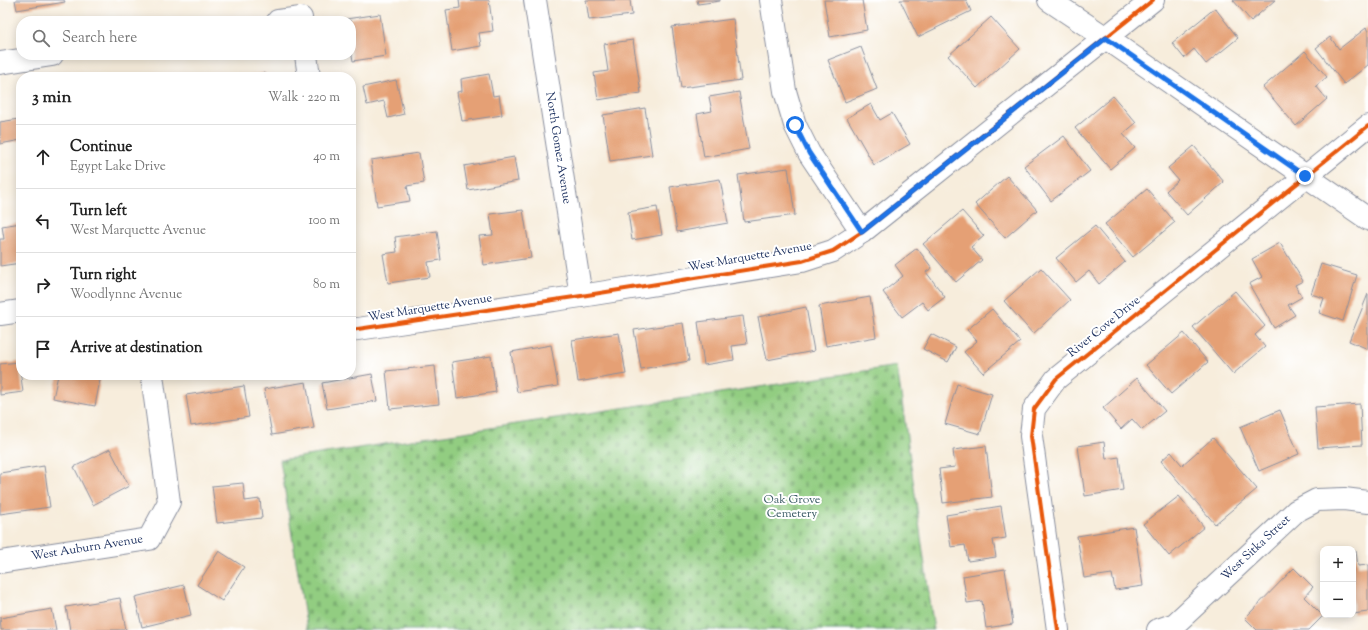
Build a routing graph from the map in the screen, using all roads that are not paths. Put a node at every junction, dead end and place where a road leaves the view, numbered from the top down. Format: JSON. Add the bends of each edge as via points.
{"nodes":[{"id":1,"x":535,"y":0,"type":"edge"},
{"id":2,"x":771,"y":0,"type":"edge"},
{"id":3,"x":1049,"y":0,"type":"edge"},
{"id":4,"x":1153,"y":0,"type":"edge"},
{"id":5,"x":1106,"y":38,"type":"junction"},
{"id":6,"x":20,"y":60,"type":"edge"},
{"id":7,"x":307,"y":60,"type":"edge"},
{"id":8,"x":0,"y":63,"type":"edge"},
{"id":9,"x":309,"y":72,"type":"edge"},
{"id":10,"x":1368,"y":126,"type":"edge"},
{"id":11,"x":1305,"y":176,"type":"junction"},
{"id":12,"x":1368,"y":219,"type":"edge"},
{"id":13,"x":862,"y":232,"type":"junction"},
{"id":14,"x":581,"y":296,"type":"junction"},
{"id":15,"x":16,"y":312,"type":"edge"},
{"id":16,"x":0,"y":314,"type":"edge"},
{"id":17,"x":356,"y":329,"type":"edge"},
{"id":18,"x":153,"y":380,"type":"edge"},
{"id":19,"x":1368,"y":502,"type":"edge"},
{"id":20,"x":0,"y":562,"type":"edge"},
{"id":21,"x":1058,"y":630,"type":"edge"},
{"id":22,"x":1158,"y":630,"type":"edge"}],
"edges":[{"from":1,"to":14,"type":"street","name":"North Gomez Avenue"},
{"from":2,"to":13,"type":"street","via":[[785,91],[795,125],[809,153]]},
{"from":3,"to":5,"type":"street"},
{"from":4,"to":5,"type":"street","name":"West Marquette Avenue"},
{"from":5,"to":11,"type":"street"},
{"from":5,"to":13,"type":"street","name":"West Marquette Avenue"},
{"from":6,"to":8,"type":"street"},
{"from":7,"to":9,"type":"street"},
{"from":10,"to":11,"type":"street","name":"River Cove Drive"},
{"from":11,"to":12,"type":"street"},
{"from":11,"to":21,"type":"street","name":"River Cove Drive","via":[[1056,379],[1034,409],[1031,436]]},
{"from":13,"to":14,"type":"street","name":"West Marquette Avenue","via":[[833,251],[802,261]]},
{"from":14,"to":17,"type":"street","name":"West Marquette Avenue"},
{"from":15,"to":16,"type":"street"},
{"from":18,"to":20,"type":"street","name":"West Auburn Avenue","via":[[169,502],[149,539]]},
{"from":19,"to":22,"type":"street","name":"West Sitka Street","via":[[1344,499],[1317,500],[1296,511],[1175,624]]}]}
